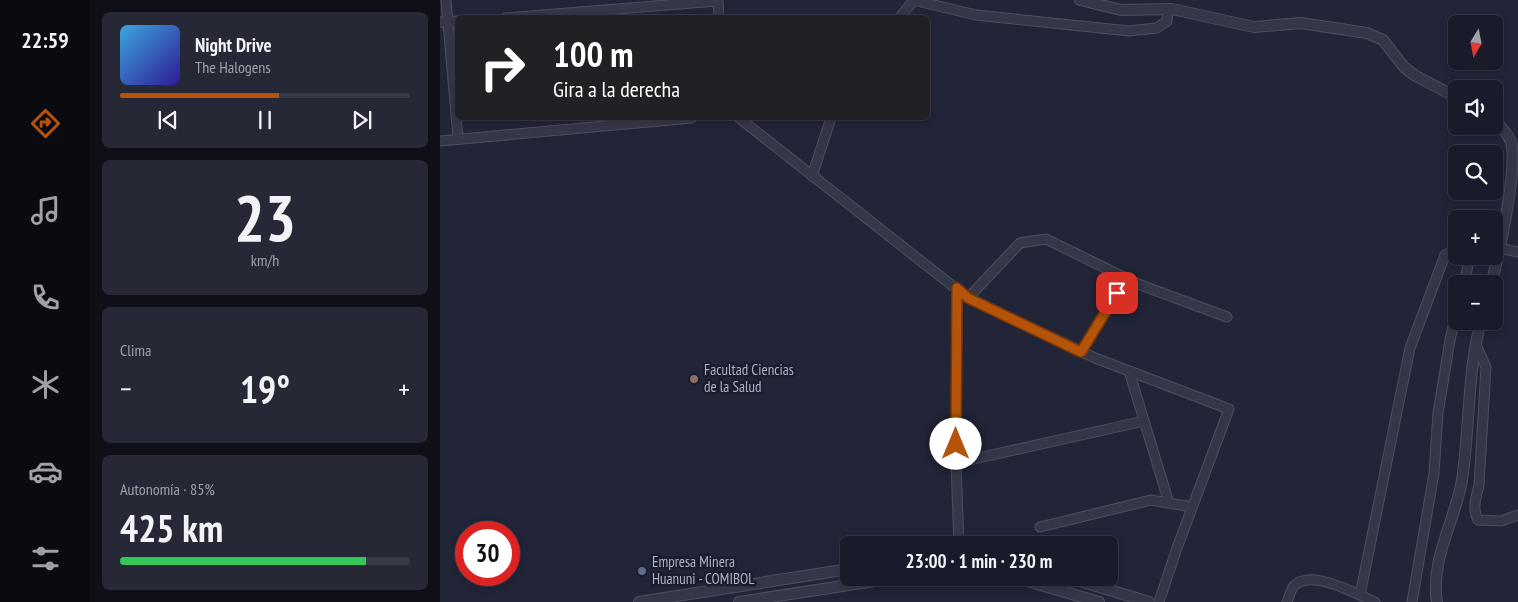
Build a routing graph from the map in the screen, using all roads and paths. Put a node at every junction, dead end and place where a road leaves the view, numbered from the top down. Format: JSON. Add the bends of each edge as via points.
{"nodes":[{"id":1,"x":446,"y":0,"type":"edge"},
{"id":2,"x":717,"y":0,"type":"edge"},
{"id":3,"x":914,"y":0,"type":"edge"},
{"id":4,"x":1080,"y":0,"type":"edge"},
{"id":5,"x":1168,"y":9,"type":"junction"},
{"id":6,"x":540,"y":15,"type":"edge"},
{"id":7,"x":719,"y":15,"type":"edge"},
{"id":8,"x":901,"y":15,"type":"edge"},
{"id":9,"x":449,"y":21,"type":"edge"},
{"id":10,"x":1448,"y":92,"type":"edge"},
{"id":11,"x":455,"y":99,"type":"edge"},
{"id":12,"x":457,"y":120,"type":"edge"},
{"id":13,"x":669,"y":120,"type":"edge"},
{"id":14,"x":742,"y":120,"type":"edge"},
{"id":15,"x":829,"y":120,"type":"edge"},
{"id":16,"x":1503,"y":130,"type":"edge"},
{"id":17,"x":458,"y":138,"type":"junction"},
{"id":18,"x":440,"y":141,"type":"edge"},
{"id":19,"x":812,"y":176,"type":"junction"},
{"id":20,"x":1503,"y":211,"type":"edge"},
{"id":21,"x":1503,"y":249,"type":"edge"},
{"id":22,"x":1518,"y":252,"type":"edge"},
{"id":23,"x":1448,"y":253,"type":"edge"},
{"id":24,"x":1126,"y":279,"type":"junction"},
{"id":25,"x":957,"y":288,"type":"junction"},
{"id":26,"x":968,"y":298,"type":"junction"},
{"id":27,"x":1227,"y":317,"type":"dead end"},
{"id":28,"x":1452,"y":330,"type":"edge"},
{"id":29,"x":1479,"y":330,"type":"edge"},
{"id":30,"x":1476,"y":347,"type":"junction"},
{"id":31,"x":1081,"y":352,"type":"junction"},
{"id":32,"x":1129,"y":371,"type":"junction"},
{"id":33,"x":1144,"y":421,"type":"junction"},
{"id":34,"x":956,"y":463,"type":"junction"},
{"id":35,"x":1169,"y":503,"type":"junction"},
{"id":36,"x":1192,"y":507,"type":"junction"},
{"id":37,"x":1518,"y":515,"type":"edge"},
{"id":38,"x":1040,"y":527,"type":"dead end"},
{"id":39,"x":959,"y":536,"type":"edge"},
{"id":40,"x":840,"y":571,"type":"edge"},
{"id":41,"x":774,"y":582,"type":"junction"},
{"id":42,"x":840,"y":586,"type":"edge"},
{"id":43,"x":1045,"y":586,"type":"edge"},
{"id":44,"x":1092,"y":586,"type":"edge"},
{"id":45,"x":812,"y":590,"type":"junction"},
{"id":46,"x":1360,"y":595,"type":"junction"},
{"id":47,"x":776,"y":596,"type":"junction"},
{"id":48,"x":1129,"y":599,"type":"edge"},
{"id":49,"x":639,"y":602,"type":"edge"},
{"id":50,"x":739,"y":602,"type":"edge"},
{"id":51,"x":813,"y":602,"type":"edge"},
{"id":52,"x":1100,"y":602,"type":"edge"},
{"id":53,"x":1149,"y":602,"type":"edge"},
{"id":54,"x":1159,"y":602,"type":"edge"},
{"id":55,"x":1287,"y":602,"type":"edge"},
{"id":56,"x":1375,"y":602,"type":"edge"},
{"id":57,"x":1412,"y":602,"type":"edge"},
{"id":58,"x":1437,"y":602,"type":"edge"}],
"edges":[{"from":1,"to":9,"type":"street"},
{"from":2,"to":6,"type":"street"},
{"from":2,"to":7,"type":"street"},
{"from":3,"to":5,"type":"street","via":[[976,15],[1129,31],[1157,28],[1167,22]]},
{"from":3,"to":8,"type":"street"},
{"from":4,"to":5,"type":"street","via":[[1121,10]]},
{"from":5,"to":10,"type":"street","via":[[1254,27],[1301,23],[1367,33],[1383,40],[1414,75]]},
{"from":9,"to":11,"type":"street"},
{"from":12,"to":17,"type":"street"},
{"from":13,"to":17,"type":"street"},
{"from":14,"to":19,"type":"street"},
{"from":15,"to":19,"type":"street"},
{"from":16,"to":20,"type":"street","via":[[1510,142],[1512,156]]},
{"from":17,"to":18,"type":"street"},
{"from":19,"to":25,"type":"street"},
{"from":21,"to":22,"type":"street"},
{"from":23,"to":46,"type":"street","via":[[1410,348]]},
{"from":24,"to":26,"type":"street","via":[[1039,238],[1020,243]]},
{"from":24,"to":27,"type":"street"},
{"from":24,"to":31,"type":"street"},
{"from":25,"to":26,"type":"street"},
{"from":25,"to":34,"type":"street"},
{"from":26,"to":31,"type":"street"},
{"from":28,"to":57,"type":"street","via":[[1438,413],[1434,474]]},
{"from":29,"to":30,"type":"street"},
{"from":30,"to":37,"type":"street","via":[[1486,367],[1475,514],[1478,520],[1501,521]]},
{"from":30,"to":58,"type":"street","via":[[1462,479],[1437,570]]},
{"from":31,"to":32,"type":"street"},
{"from":32,"to":33,"type":"street"},
{"from":32,"to":36,"type":"street","via":[[1229,408]]},
{"from":33,"to":34,"type":"street"},
{"from":33,"to":35,"type":"street"},
{"from":34,"to":39,"type":"street"},
{"from":35,"to":36,"type":"street"},
{"from":35,"to":38,"type":"street","via":[[1151,500]]},
{"from":36,"to":54,"type":"street"},
{"from":40,"to":41,"type":"street"},
{"from":41,"to":47,"type":"street"},
{"from":41,"to":49,"type":"street"},
{"from":42,"to":45,"type":"street"},
{"from":43,"to":52,"type":"street"},
{"from":44,"to":48,"type":"street"},
{"from":45,"to":47,"type":"street"},
{"from":45,"to":51,"type":"street"},
{"from":46,"to":55,"type":"street","via":[[1313,578],[1294,586]]},
{"from":46,"to":56,"type":"street"},
{"from":47,"to":50,"type":"street"},
{"from":48,"to":53,"type":"street"}]}
